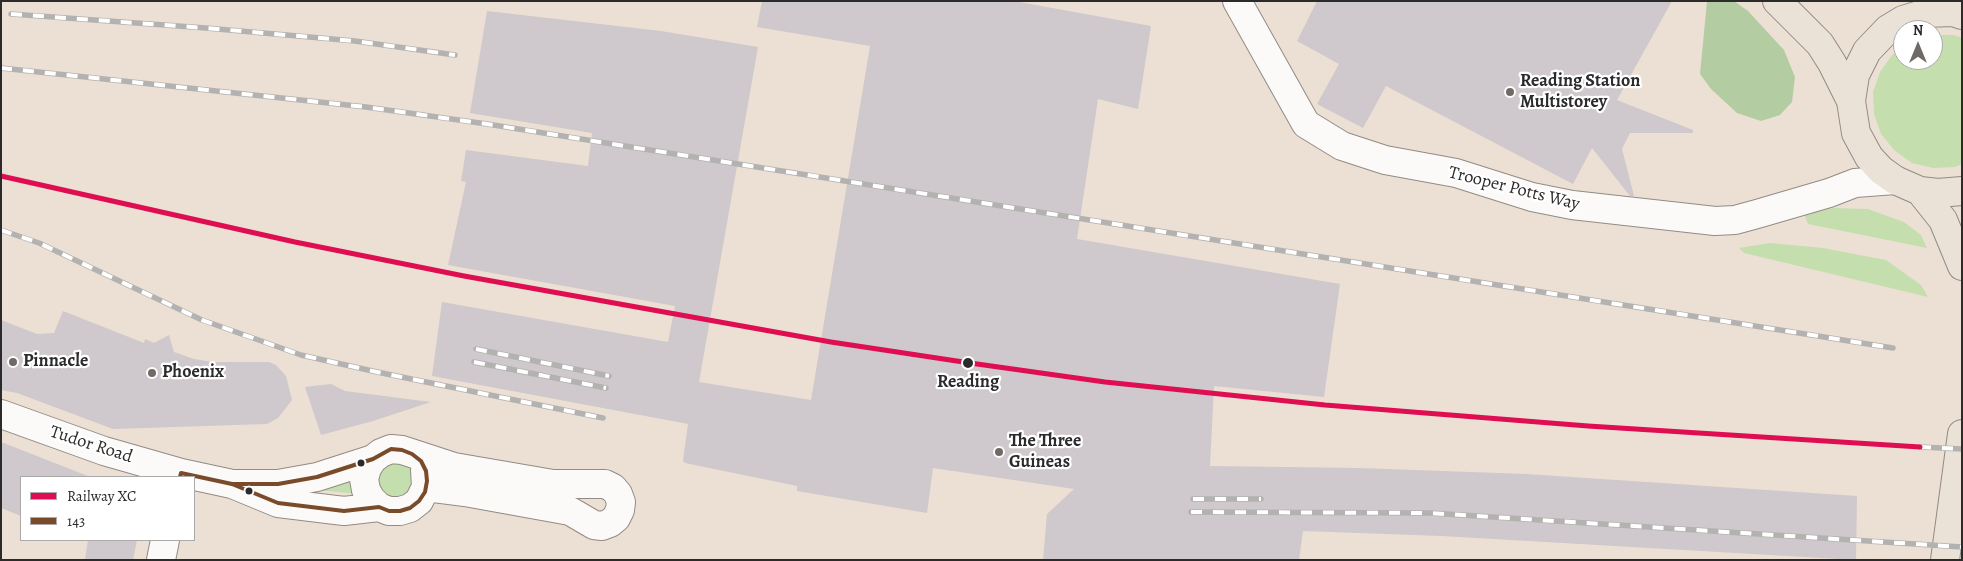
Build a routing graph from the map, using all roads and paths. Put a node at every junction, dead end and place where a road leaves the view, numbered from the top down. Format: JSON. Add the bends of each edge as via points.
{"nodes":[{"id":1,"x":1237,"y":1,"type":"edge"},
{"id":2,"x":1777,"y":1,"type":"edge"},
{"id":3,"x":1894,"y":1,"type":"edge"},
{"id":4,"x":1919,"y":14,"type":"junction"},
{"id":5,"x":1962,"y":15,"type":"edge"},
{"id":6,"x":1851,"y":101,"type":"junction"},
{"id":7,"x":1895,"y":180,"type":"junction"},
{"id":8,"x":1920,"y":191,"type":"junction"},
{"id":9,"x":1962,"y":191,"type":"edge"},
{"id":10,"x":1962,"y":266,"type":"edge"},
{"id":11,"x":1,"y":414,"type":"edge"},
{"id":12,"x":1962,"y":434,"type":"edge"},
{"id":13,"x":412,"y":454,"type":"junction"},
{"id":14,"x":373,"y":459,"type":"junction"},
{"id":15,"x":181,"y":475,"type":"edge"},
{"id":16,"x":195,"y":477,"type":"edge"},
{"id":17,"x":232,"y":484,"type":"junction"},
{"id":18,"x":426,"y":487,"type":"junction"},
{"id":19,"x":379,"y":507,"type":"junction"},
{"id":20,"x":165,"y":541,"type":"edge"},
{"id":21,"x":161,"y":560,"type":"edge"},
{"id":22,"x":1945,"y":560,"type":"edge"}],
"edges":[{"from":1,"to":7,"type":"street","name":"Trooper Potts Way","via":[[1306,124],[1342,146],[1385,160],[1456,172],[1532,197],[1572,206],[1716,221],[1757,214],[1855,182]]},
{"from":2,"to":6,"type":"main road","via":[[1820,44]]},
{"from":3,"to":4,"type":"main road"},
{"from":4,"to":5,"type":"main road","via":[[1952,12]]},
{"from":4,"to":6,"type":"main road","via":[[1888,29],[1867,51],[1855,75]]},
{"from":6,"to":7,"type":"main road","via":[[1856,133],[1868,157]]},
{"from":7,"to":8,"type":"main road"},
{"from":8,"to":9,"type":"main road"},
{"from":8,"to":10,"type":"main road","via":[[1943,220]]},
{"from":11,"to":15,"type":"street","name":"Tudor Road"},
{"from":12,"to":22,"type":"main road"},
{"from":13,"to":14,"type":"street","via":[[391,449]]},
{"from":13,"to":18,"type":"street","via":[[426,470]]},
{"from":13,"to":18,"type":"street","via":[[454,467],[553,484],[605,484],[613,488],[621,502],[616,518],[602,526],[570,511]]},
{"from":14,"to":17,"type":"street","via":[[317,477],[278,484]]},
{"from":14,"to":19,"type":"street","via":[[364,479],[366,490]]},
{"from":16,"to":17,"type":"street","name":"Tudor Road"},
{"from":17,"to":19,"type":"street","via":[[278,503],[344,511]]},
{"from":18,"to":19,"type":"street","via":[[419,501],[410,508],[395,511]]},
{"from":20,"to":21,"type":"street"}]}
